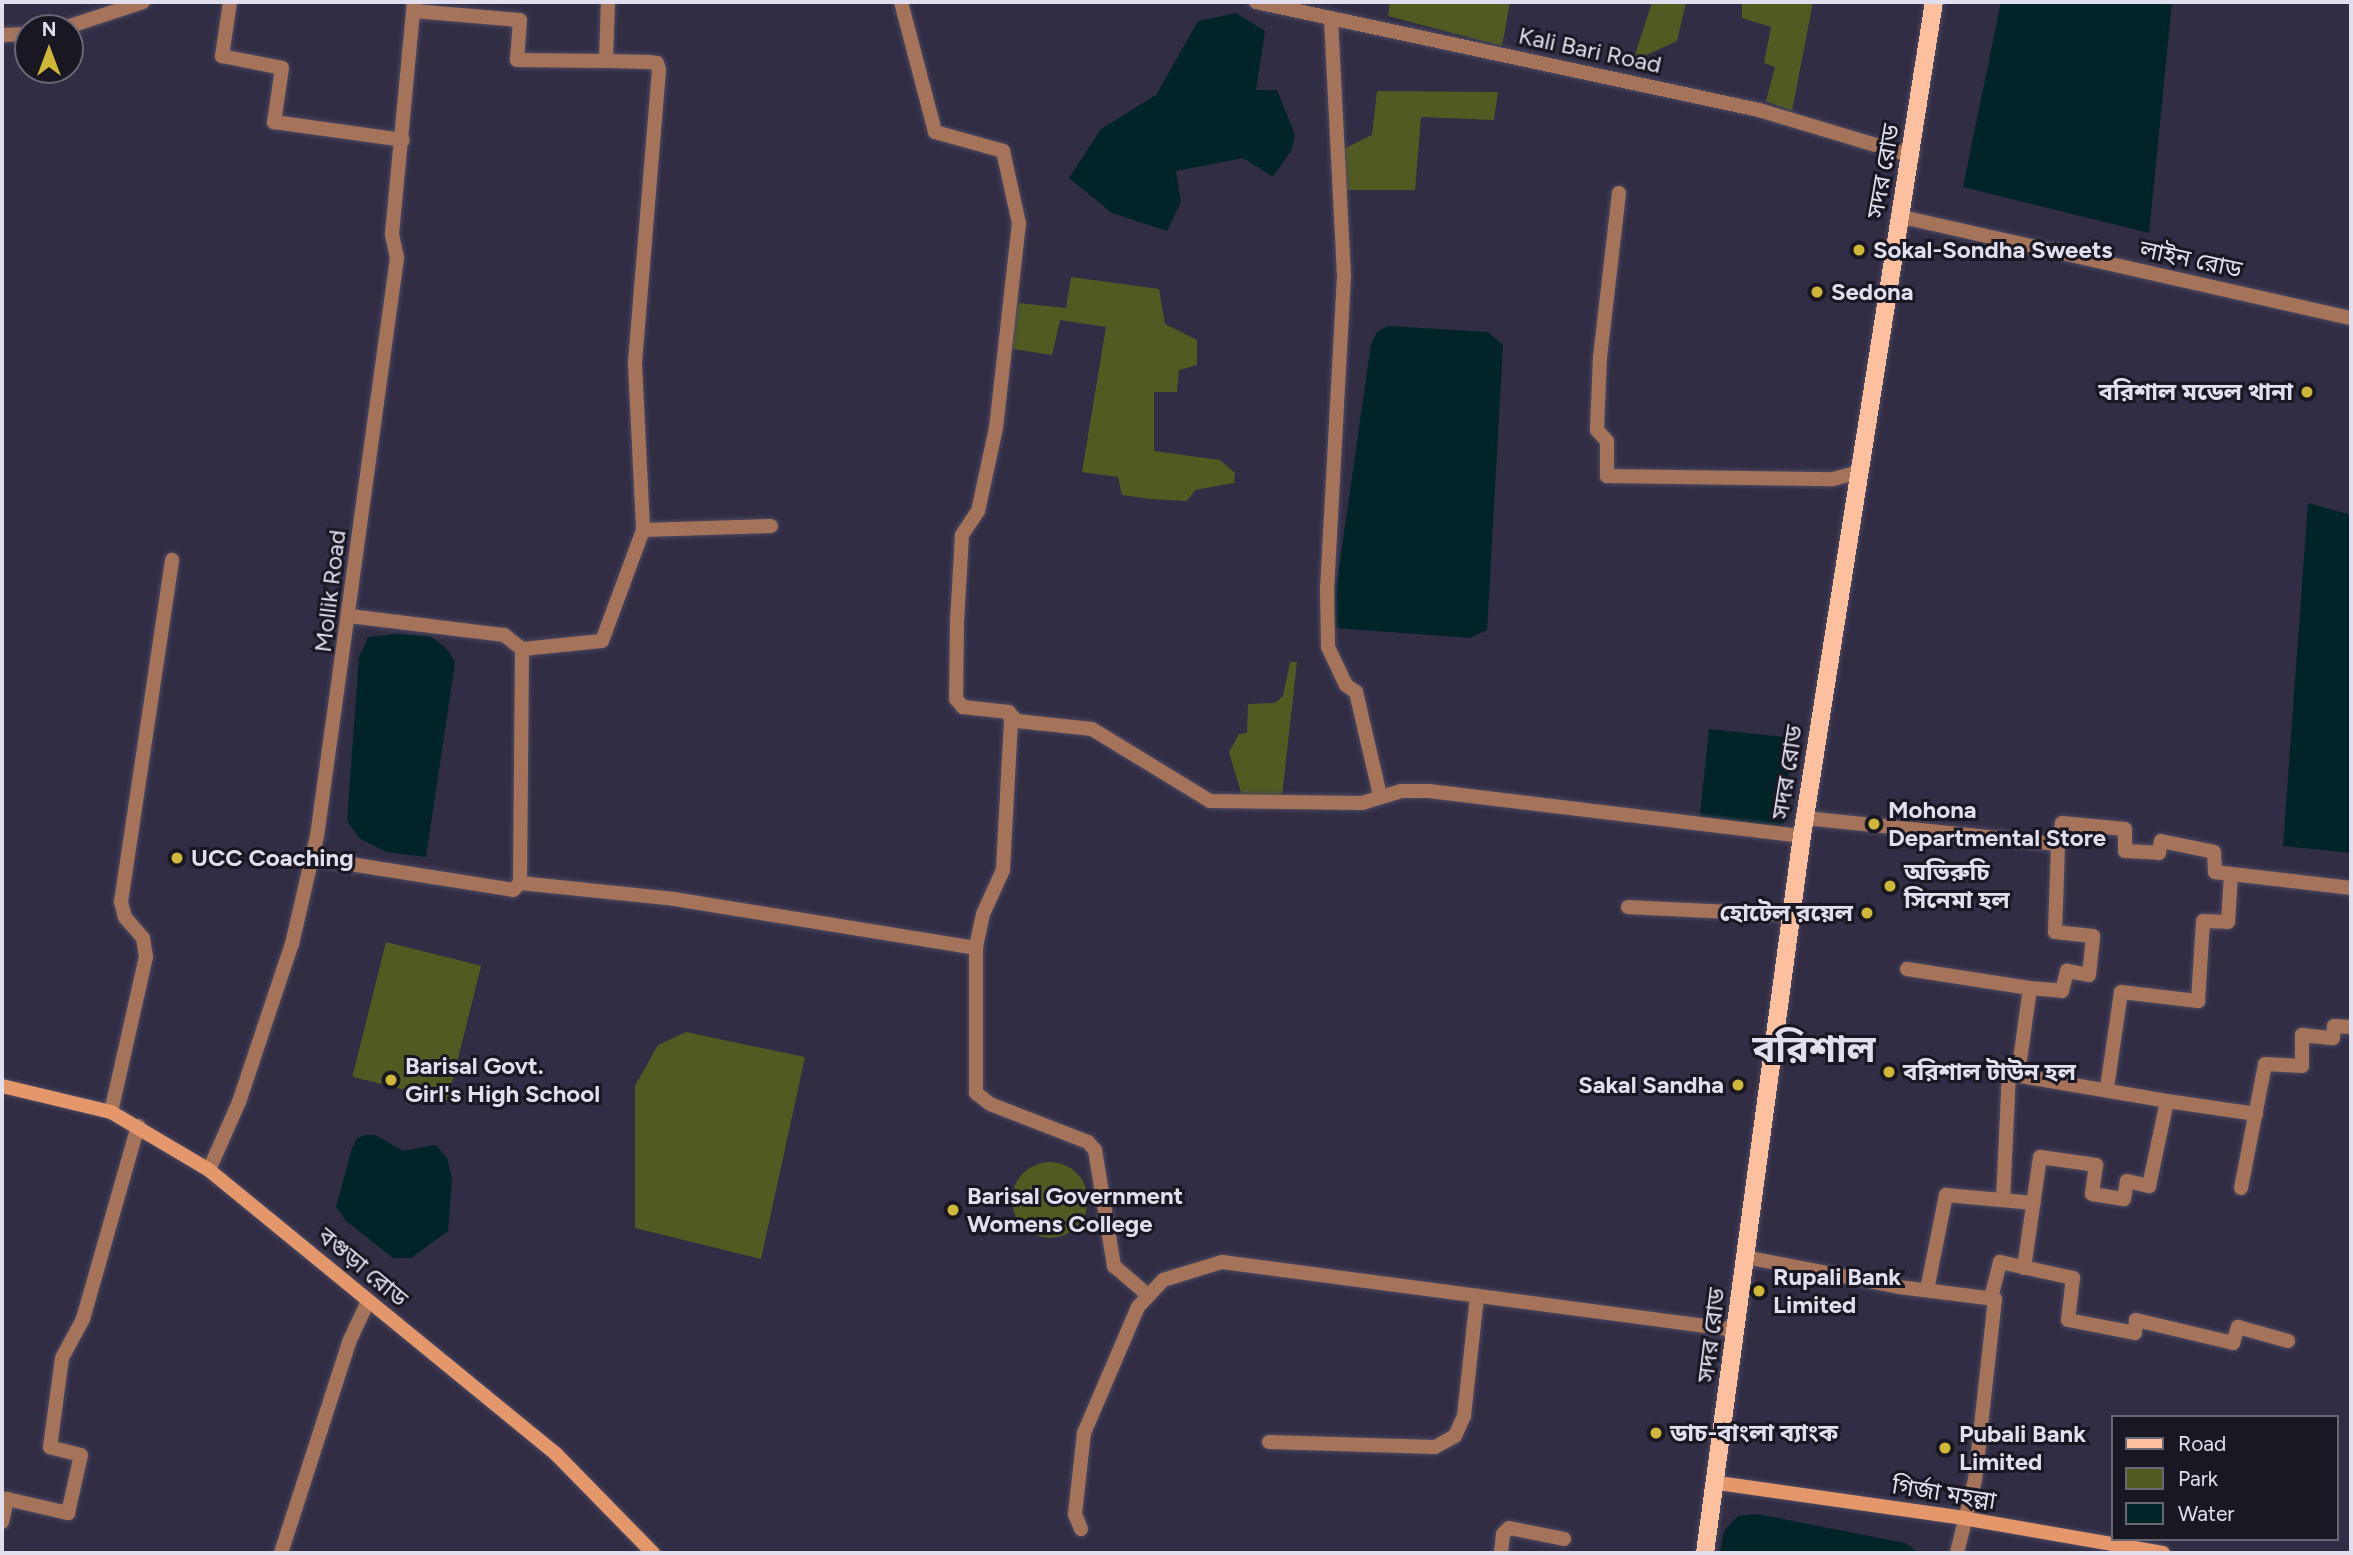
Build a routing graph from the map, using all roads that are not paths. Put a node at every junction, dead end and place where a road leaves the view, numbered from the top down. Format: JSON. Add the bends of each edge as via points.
{"nodes":[{"id":1,"x":143,"y":2,"type":"edge"},
{"id":2,"x":230,"y":2,"type":"edge"},
{"id":3,"x":608,"y":2,"type":"edge"},
{"id":4,"x":901,"y":2,"type":"edge"},
{"id":5,"x":1256,"y":2,"type":"edge"},
{"id":6,"x":1934,"y":2,"type":"edge"},
{"id":7,"x":414,"y":7,"type":"edge"},
{"id":8,"x":1331,"y":19,"type":"junction"},
{"id":9,"x":84,"y":21,"type":"edge"},
{"id":10,"x":607,"y":61,"type":"junction"},
{"id":11,"x":403,"y":140,"type":"junction"},
{"id":12,"x":1912,"y":156,"type":"junction"},
{"id":13,"x":1619,"y":193,"type":"dead end"},
{"id":14,"x":1898,"y":216,"type":"junction"},
{"id":15,"x":2351,"y":318,"type":"edge"},
{"id":16,"x":1859,"y":472,"type":"junction"},
{"id":17,"x":771,"y":526,"type":"dead end"},
{"id":18,"x":643,"y":530,"type":"junction"},
{"id":19,"x":172,"y":560,"type":"dead end"},
{"id":20,"x":350,"y":616,"type":"junction"},
{"id":21,"x":522,"y":649,"type":"junction"},
{"id":22,"x":1011,"y":715,"type":"junction"},
{"id":23,"x":1380,"y":795,"type":"junction"},
{"id":24,"x":1805,"y":817,"type":"junction"},
{"id":25,"x":1802,"y":836,"type":"junction"},
{"id":26,"x":2058,"y":844,"type":"junction"},
{"id":27,"x":312,"y":858,"type":"junction"},
{"id":28,"x":2231,"y":874,"type":"junction"},
{"id":29,"x":520,"y":883,"type":"junction"},
{"id":30,"x":2351,"y":888,"type":"edge"},
{"id":31,"x":1628,"y":907,"type":"dead end"},
{"id":32,"x":1792,"y":915,"type":"junction"},
{"id":33,"x":976,"y":948,"type":"junction"},
{"id":34,"x":1907,"y":969,"type":"dead end"},
{"id":35,"x":2029,"y":988,"type":"junction"},
{"id":36,"x":2351,"y":1027,"type":"edge"},
{"id":37,"x":2018,"y":1075,"type":"junction"},
{"id":38,"x":2,"y":1086,"type":"edge"},
{"id":39,"x":2107,"y":1088,"type":"junction"},
{"id":40,"x":2167,"y":1101,"type":"junction"},
{"id":41,"x":111,"y":1112,"type":"junction"},
{"id":42,"x":2256,"y":1114,"type":"junction"},
{"id":43,"x":138,"y":1126,"type":"junction"},
{"id":44,"x":209,"y":1170,"type":"junction"},
{"id":45,"x":2241,"y":1188,"type":"dead end"},
{"id":46,"x":2003,"y":1200,"type":"junction"},
{"id":47,"x":2034,"y":1203,"type":"junction"},
{"id":48,"x":1745,"y":1257,"type":"junction"},
{"id":49,"x":2024,"y":1268,"type":"junction"},
{"id":50,"x":1927,"y":1290,"type":"junction"},
{"id":51,"x":1149,"y":1295,"type":"junction"},
{"id":52,"x":1477,"y":1296,"type":"junction"},
{"id":53,"x":1991,"y":1298,"type":"junction"},
{"id":54,"x":368,"y":1301,"type":"junction"},
{"id":55,"x":1736,"y":1330,"type":"junction"},
{"id":56,"x":2288,"y":1341,"type":"dead end"},
{"id":57,"x":1269,"y":1442,"type":"dead end"},
{"id":58,"x":1718,"y":1483,"type":"junction"},
{"id":59,"x":1963,"y":1518,"type":"junction"},
{"id":60,"x":2,"y":1522,"type":"edge"},
{"id":61,"x":1082,"y":1529,"type":"dead end"},
{"id":62,"x":1564,"y":1539,"type":"dead end"},
{"id":63,"x":645,"y":1550,"type":"edge"},
{"id":64,"x":281,"y":1553,"type":"edge"},
{"id":65,"x":1501,"y":1553,"type":"edge"},
{"id":66,"x":1705,"y":1553,"type":"edge"},
{"id":67,"x":1957,"y":1553,"type":"edge"},
{"id":68,"x":2163,"y":1553,"type":"edge"}],
"edges":[{"from":1,"to":9,"type":"street"},
{"from":2,"to":11,"type":"street","via":[[222,56],[282,68],[274,122]]},
{"from":3,"to":10,"type":"street"},
{"from":4,"to":22,"type":"street","via":[[935,132],[1003,151],[1019,223],[996,428],[978,511],[962,535],[956,690],[963,707]]},
{"from":5,"to":8,"type":"street","name":"Kali Bari Road"},
{"from":6,"to":12,"type":"main road","name":"সদর রোড"},
{"from":7,"to":10,"type":"street","via":[[520,20],[517,60]]},
{"from":7,"to":11,"type":"street","name":"Mollik Road"},
{"from":8,"to":12,"type":"street","name":"Kali Bari Road","via":[[1759,110]]},
{"from":8,"to":23,"type":"street","via":[[1344,276],[1327,587],[1328,647],[1346,685],[1356,692]]},
{"from":10,"to":18,"type":"street","via":[[657,63],[659,70],[635,364]]},
{"from":11,"to":20,"type":"street","name":"Mollik Road","via":[[392,234],[397,258]]},
{"from":12,"to":14,"type":"main road","name":"সদর রোড"},
{"from":13,"to":16,"type":"street","via":[[1600,357],[1597,430],[1607,441],[1607,476],[1833,479]]},
{"from":14,"to":15,"type":"street","name":"লাইন রোড"},
{"from":14,"to":16,"type":"main road","name":"সদর রোড"},
{"from":16,"to":24,"type":"main road","name":"সদর রোড"},
{"from":17,"to":18,"type":"street"},
{"from":18,"to":21,"type":"street","via":[[603,641]]},
{"from":19,"to":41,"type":"street","via":[[121,902],[125,917],[143,938],[145,957]]},
{"from":20,"to":21,"type":"street","via":[[504,635]]},
{"from":20,"to":27,"type":"street","name":"Mollik Road"},
{"from":21,"to":29,"type":"street"},
{"from":22,"to":23,"type":"street","via":[[1017,721],[1091,729],[1210,801],[1362,803]]},
{"from":22,"to":33,"type":"street","via":[[1003,870],[983,914]]},
{"from":23,"to":25,"type":"street","via":[[1429,791]]},
{"from":24,"to":25,"type":"main road","name":"সদর রোড"},
{"from":24,"to":26,"type":"street"},
{"from":25,"to":32,"type":"main road","name":"সদর রোড"},
{"from":26,"to":28,"type":"street","via":[[2062,823],[2125,829],[2125,851],[2159,853],[2161,841],[2214,852],[2215,872]]},
{"from":26,"to":35,"type":"street","via":[[2055,932],[2093,936],[2088,975],[2067,971],[2062,991]]},
{"from":27,"to":29,"type":"street","via":[[513,890]]},
{"from":27,"to":44,"type":"street","name":"Mollik Road","via":[[292,944],[239,1102]]},
{"from":28,"to":30,"type":"street"},
{"from":28,"to":39,"type":"street","via":[[2228,922],[2203,921],[2198,1001],[2121,992]]},
{"from":29,"to":33,"type":"street","via":[[674,899]]},
{"from":31,"to":32,"type":"street"},
{"from":32,"to":48,"type":"main road","name":"সদর রোড"},
{"from":33,"to":51,"type":"street","via":[[976,1093],[990,1104],[1088,1142],[1095,1150],[1114,1266]]},
{"from":34,"to":35,"type":"street"},
{"from":35,"to":37,"type":"street"},
{"from":36,"to":42,"type":"street","via":[[2334,1026],[2333,1038],[2302,1035],[2302,1066],[2265,1064]]},
{"from":37,"to":39,"type":"street"},
{"from":37,"to":46,"type":"street","via":[[2009,1074]]},
{"from":38,"to":41,"type":"main road","name":"বগুড়া রোড"},
{"from":39,"to":40,"type":"street"},
{"from":40,"to":42,"type":"street"},
{"from":40,"to":47,"type":"street","via":[[2149,1185],[2127,1181],[2124,1199],[2092,1194],[2096,1165],[2040,1157]]},
{"from":41,"to":43,"type":"main road","name":"বগুড়া রোড"},
{"from":42,"to":45,"type":"street"},
{"from":43,"to":44,"type":"main road","name":"বগুড়া রোড"},
{"from":43,"to":60,"type":"street","via":[[83,1319],[62,1359],[50,1447],[81,1455],[68,1513],[8,1499]]},
{"from":44,"to":54,"type":"main road","name":"বগুড়া রোড"},
{"from":46,"to":47,"type":"street"},
{"from":46,"to":50,"type":"street","via":[[1947,1195]]},
{"from":47,"to":49,"type":"street"},
{"from":48,"to":50,"type":"street"},
{"from":48,"to":55,"type":"main road","name":"সদর রোড"},
{"from":49,"to":53,"type":"street","via":[[2000,1262]]},
{"from":49,"to":56,"type":"street","via":[[2073,1279],[2068,1320],[2135,1332],[2136,1320],[2233,1343],[2238,1327]]},
{"from":50,"to":53,"type":"street"},
{"from":51,"to":52,"type":"street","via":[[1163,1280],[1222,1262]]},
{"from":51,"to":61,"type":"street","via":[[1139,1307],[1084,1433],[1075,1514]]},
{"from":52,"to":55,"type":"street"},
{"from":52,"to":57,"type":"street","via":[[1464,1416],[1455,1436],[1434,1447]]},
{"from":53,"to":59,"type":"street","via":[[1995,1299],[1975,1480]]},
{"from":54,"to":63,"type":"main road","name":"বগুড়া রোড","via":[[556,1454]]},
{"from":54,"to":64,"type":"street","via":[[349,1342]]},
{"from":55,"to":58,"type":"main road","name":"সদর রোড"},
{"from":58,"to":59,"type":"main road","name":"গির্জা মহল্লা"},
{"from":58,"to":66,"type":"main road","name":"সদর রোড"},
{"from":59,"to":67,"type":"street"},
{"from":59,"to":68,"type":"main road","name":"গির্জা মহল্লা"},
{"from":62,"to":65,"type":"street","via":[[1509,1528],[1503,1534]]}]}
